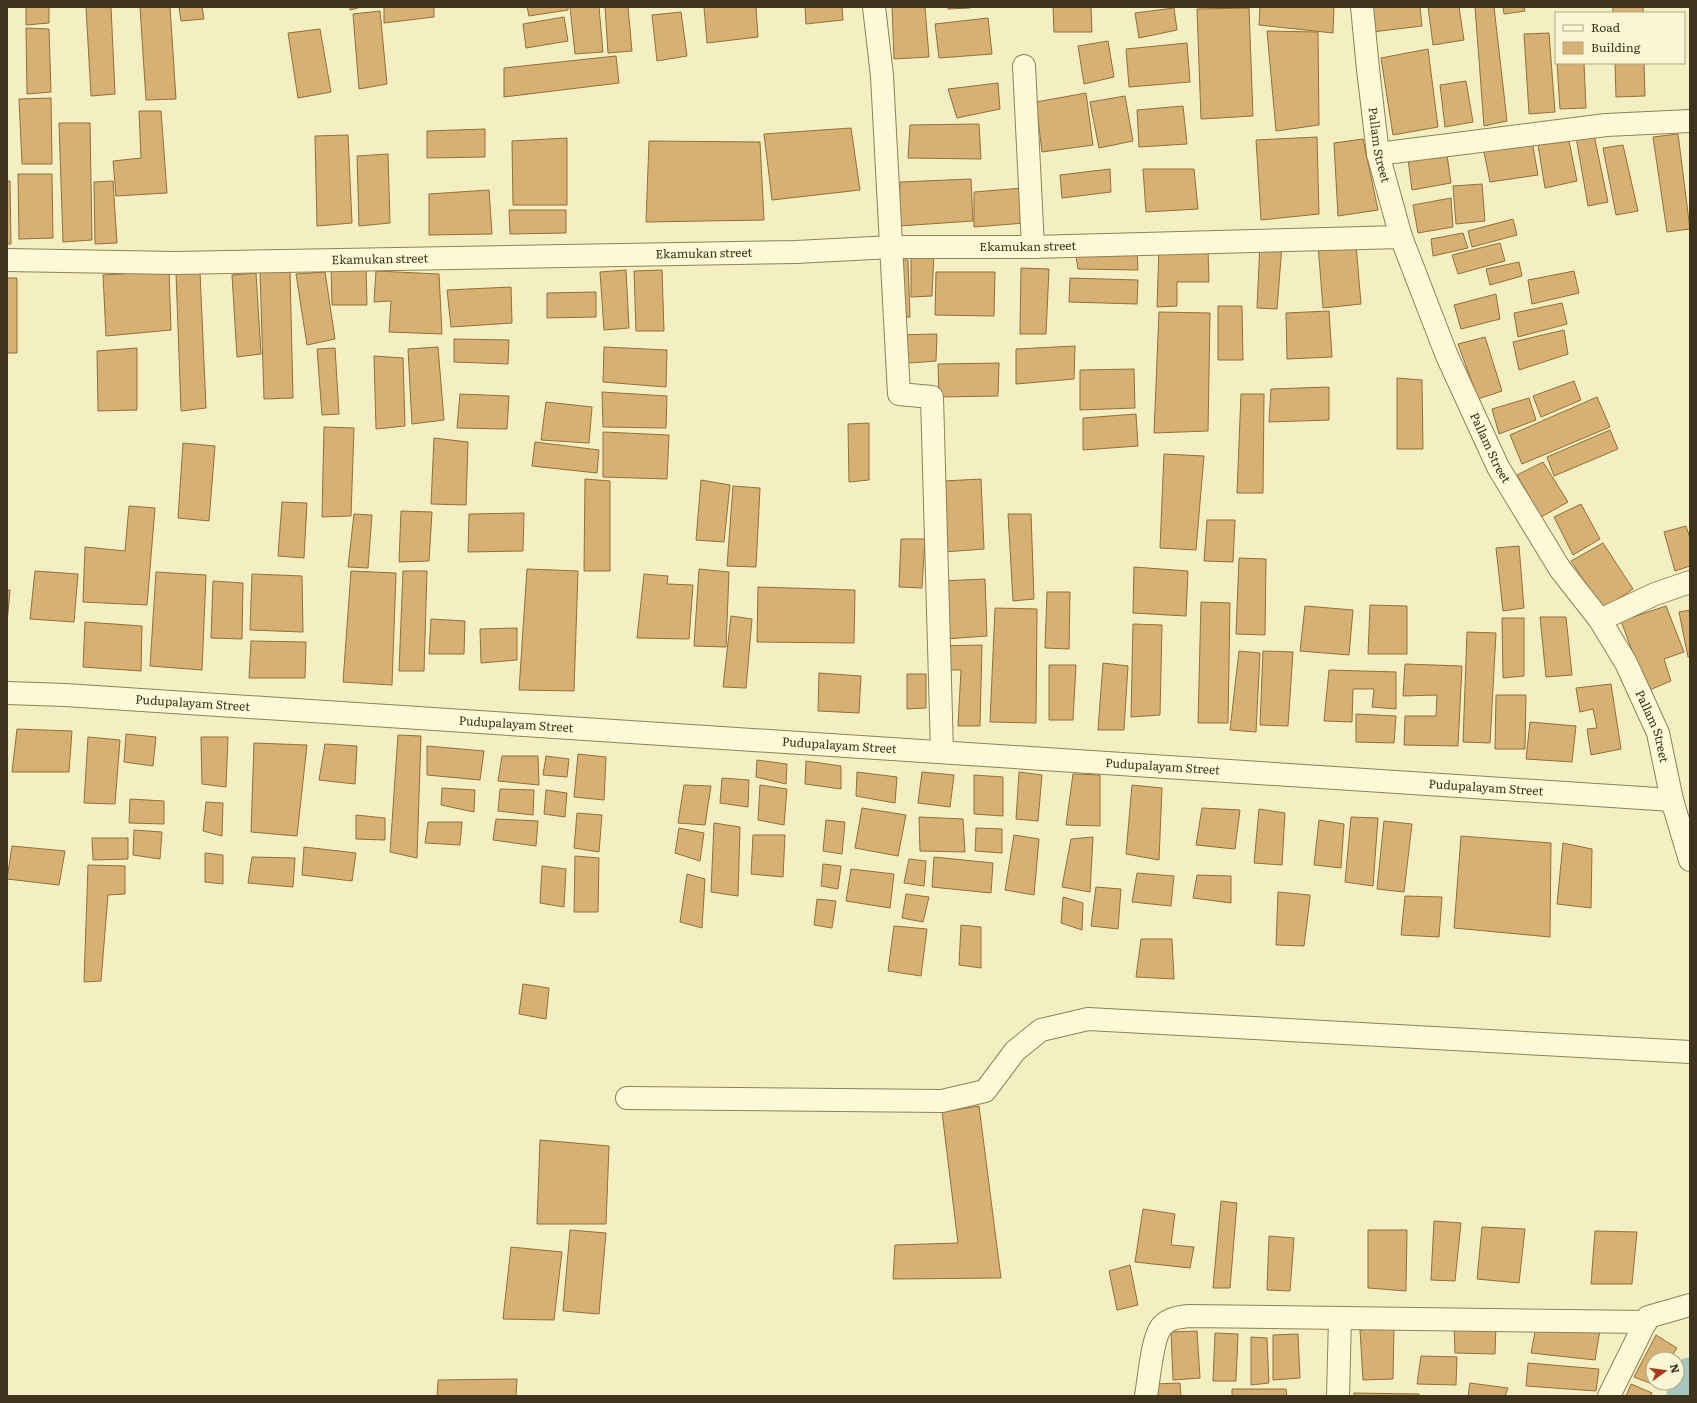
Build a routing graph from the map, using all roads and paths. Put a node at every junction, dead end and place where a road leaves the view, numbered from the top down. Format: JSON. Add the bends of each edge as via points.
{"nodes":[{"id":1,"x":874,"y":7,"type":"edge"},
{"id":2,"x":1362,"y":7,"type":"edge"},
{"id":3,"x":1024,"y":66,"type":"dead end"},
{"id":4,"x":1690,"y":121,"type":"edge"},
{"id":5,"x":1378,"y":154,"type":"junction"},
{"id":6,"x":1401,"y":237,"type":"junction"},
{"id":7,"x":892,"y":247,"type":"junction"},
{"id":8,"x":1033,"y":247,"type":"junction"},
{"id":9,"x":7,"y":260,"type":"edge"},
{"id":10,"x":1690,"y":582,"type":"edge"},
{"id":11,"x":1600,"y":620,"type":"junction"},
{"id":12,"x":7,"y":693,"type":"edge"},
{"id":13,"x":942,"y":752,"type":"junction"},
{"id":14,"x":1672,"y":800,"type":"junction"},
{"id":15,"x":1690,"y":860,"type":"edge"},
{"id":16,"x":1690,"y":1052,"type":"edge"},
{"id":17,"x":628,"y":1098,"type":"dead end"},
{"id":18,"x":1690,"y":1305,"type":"edge"},
{"id":19,"x":1340,"y":1318,"type":"junction"},
{"id":20,"x":1646,"y":1322,"type":"junction"},
{"id":21,"x":1146,"y":1396,"type":"edge"},
{"id":22,"x":1338,"y":1396,"type":"edge"},
{"id":23,"x":1609,"y":1396,"type":"edge"}],
"edges":[{"from":1,"to":7,"type":"street","via":[[882,76]]},
{"from":2,"to":5,"type":"street","name":"Pallam Street"},
{"from":3,"to":8,"type":"street"},
{"from":4,"to":5,"type":"street","via":[[1606,125]]},
{"from":5,"to":6,"type":"street","name":"Pallam Street"},
{"from":6,"to":8,"type":"street","name":"Ekamukan street"},
{"from":6,"to":11,"type":"street","name":"Pallam Street","via":[[1447,356],[1498,467],[1560,569]]},
{"from":7,"to":8,"type":"street","name":"Ekamukan street"},
{"from":7,"to":9,"type":"street","name":"Ekamukan street","via":[[796,252],[191,262]]},
{"from":7,"to":13,"type":"street","via":[[900,394],[932,397]]},
{"from":10,"to":11,"type":"street","via":[[1656,594]]},
{"from":11,"to":14,"type":"street","name":"Pallam Street","via":[[1626,663],[1658,733]]},
{"from":12,"to":13,"type":"street","name":"Pudupalayam Street"},
{"from":13,"to":14,"type":"street","name":"Pudupalayam Street"},
{"from":14,"to":15,"type":"street","name":"Pallam Street"},
{"from":16,"to":17,"type":"street","via":[[1088,1019],[1041,1030],[1015,1051],[985,1091],[942,1101]]},
{"from":18,"to":20,"type":"street","via":[[1648,1318]]},
{"from":19,"to":20,"type":"street"},
{"from":19,"to":21,"type":"street","via":[[1175,1317],[1163,1325],[1156,1336]]},
{"from":19,"to":22,"type":"street"},
{"from":20,"to":23,"type":"street"}]}
